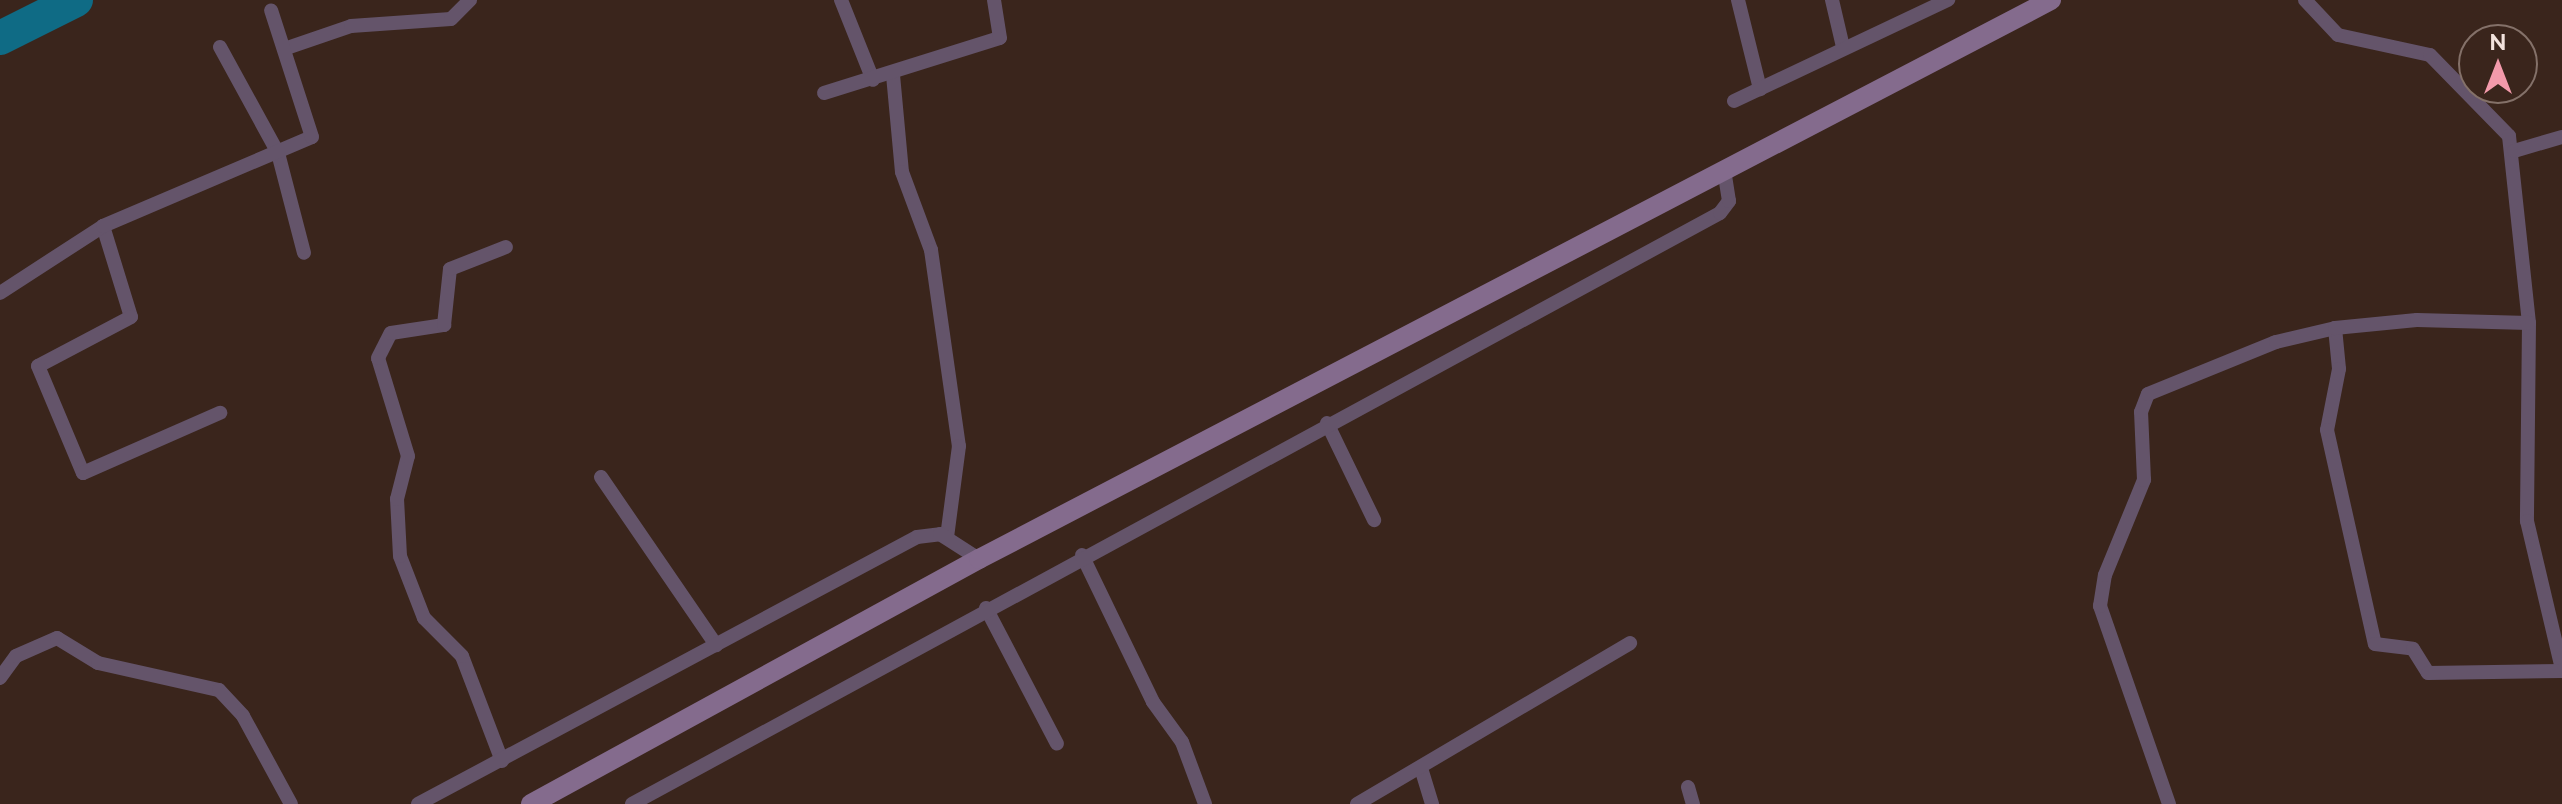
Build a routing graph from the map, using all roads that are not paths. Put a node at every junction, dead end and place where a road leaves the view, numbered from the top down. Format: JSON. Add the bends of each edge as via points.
{"nodes":[{"id":1,"x":470,"y":0,"type":"edge"},
{"id":2,"x":841,"y":0,"type":"edge"},
{"id":3,"x":994,"y":0,"type":"edge"},
{"id":4,"x":1738,"y":0,"type":"edge"},
{"id":5,"x":1832,"y":0,"type":"edge"},
{"id":6,"x":1948,"y":0,"type":"edge"},
{"id":7,"x":2051,"y":0,"type":"edge"},
{"id":8,"x":2305,"y":0,"type":"edge"},
{"id":9,"x":271,"y":10,"type":"dead end"},
{"id":10,"x":220,"y":47,"type":"dead end"},
{"id":11,"x":1843,"y":47,"type":"junction"},
{"id":12,"x":284,"y":49,"type":"junction"},
{"id":13,"x":893,"y":75,"type":"junction"},
{"id":14,"x":873,"y":80,"type":"junction"},
{"id":15,"x":1760,"y":89,"type":"junction"},
{"id":16,"x":824,"y":93,"type":"dead end"},
{"id":17,"x":1734,"y":101,"type":"dead end"},
{"id":18,"x":2562,"y":137,"type":"edge"},
{"id":19,"x":2514,"y":151,"type":"junction"},
{"id":20,"x":278,"y":153,"type":"junction"},
{"id":21,"x":1724,"y":171,"type":"junction"},
{"id":22,"x":103,"y":226,"type":"junction"},
{"id":23,"x":506,"y":247,"type":"dead end"},
{"id":24,"x":304,"y":253,"type":"dead end"},
{"id":25,"x":0,"y":293,"type":"edge"},
{"id":26,"x":2529,"y":323,"type":"junction"},
{"id":27,"x":2335,"y":328,"type":"junction"},
{"id":28,"x":220,"y":413,"type":"dead end"},
{"id":29,"x":1327,"y":423,"type":"junction"},
{"id":30,"x":601,"y":477,"type":"dead end"},
{"id":31,"x":1374,"y":520,"type":"dead end"},
{"id":32,"x":947,"y":537,"type":"junction"},
{"id":33,"x":1082,"y":555,"type":"junction"},
{"id":34,"x":979,"y":559,"type":"junction"},
{"id":35,"x":986,"y":608,"type":"junction"},
{"id":36,"x":1630,"y":643,"type":"dead end"},
{"id":37,"x":716,"y":645,"type":"junction"},
{"id":38,"x":2562,"y":670,"type":"edge"},
{"id":39,"x":0,"y":678,"type":"edge"},
{"id":40,"x":1057,"y":744,"type":"dead end"},
{"id":41,"x":502,"y":761,"type":"junction"},
{"id":42,"x":1421,"y":768,"type":"junction"},
{"id":43,"x":1688,"y":787,"type":"dead end"},
{"id":44,"x":291,"y":804,"type":"edge"},
{"id":45,"x":418,"y":804,"type":"edge"},
{"id":46,"x":531,"y":804,"type":"edge"},
{"id":47,"x":632,"y":804,"type":"edge"},
{"id":48,"x":1205,"y":804,"type":"edge"},
{"id":49,"x":1357,"y":804,"type":"edge"},
{"id":50,"x":1432,"y":804,"type":"edge"},
{"id":51,"x":1693,"y":804,"type":"edge"},
{"id":52,"x":2169,"y":804,"type":"edge"}],
"edges":[{"from":1,"to":12,"type":"street","via":[[451,19],[351,26]]},
{"from":2,"to":14,"type":"street"},
{"from":3,"to":13,"type":"street","via":[[1002,37]]},
{"from":4,"to":15,"type":"street"},
{"from":5,"to":11,"type":"street"},
{"from":6,"to":11,"type":"street"},
{"from":7,"to":21,"type":"street"},
{"from":8,"to":19,"type":"street","via":[[2338,35],[2430,55],[2502,125]]},
{"from":9,"to":12,"type":"street"},
{"from":10,"to":20,"type":"street"},
{"from":11,"to":15,"type":"street"},
{"from":12,"to":20,"type":"street","via":[[313,135]]},
{"from":13,"to":14,"type":"street"},
{"from":13,"to":32,"type":"street","via":[[902,172],[931,250],[959,446]]},
{"from":14,"to":16,"type":"street"},
{"from":15,"to":17,"type":"street"},
{"from":18,"to":19,"type":"street"},
{"from":19,"to":26,"type":"street"},
{"from":20,"to":22,"type":"street"},
{"from":20,"to":24,"type":"street"},
{"from":21,"to":29,"type":"street","via":[[1729,201],[1720,213]]},
{"from":21,"to":34,"type":"street"},
{"from":22,"to":25,"type":"street"},
{"from":22,"to":28,"type":"street","via":[[131,317],[38,366],[83,473]]},
{"from":23,"to":41,"type":"street","via":[[450,269],[444,325],[391,333],[378,358],[408,456],[397,499],[400,556],[424,618],[462,656]]},
{"from":26,"to":27,"type":"street","via":[[2417,320]]},
{"from":26,"to":38,"type":"street","via":[[2527,521]]},
{"from":27,"to":38,"type":"street","via":[[2339,369],[2327,430],[2375,644],[2413,649],[2428,673]]},
{"from":27,"to":52,"type":"street","via":[[2167,382],[2142,402],[2144,480],[2105,575],[2100,606]]},
{"from":29,"to":31,"type":"street"},
{"from":29,"to":33,"type":"street"},
{"from":30,"to":37,"type":"street"},
{"from":32,"to":34,"type":"street"},
{"from":32,"to":37,"type":"street","via":[[917,537]]},
{"from":33,"to":35,"type":"street"},
{"from":33,"to":48,"type":"street","via":[[1153,702],[1182,742]]},
{"from":34,"to":46,"type":"street"},
{"from":35,"to":40,"type":"street"},
{"from":35,"to":47,"type":"street"},
{"from":36,"to":42,"type":"street","via":[[1549,684]]},
{"from":37,"to":41,"type":"street"},
{"from":39,"to":44,"type":"street","via":[[16,656],[57,638],[98,663],[219,690],[243,716]]},
{"from":41,"to":45,"type":"street"},
{"from":42,"to":49,"type":"street"},
{"from":42,"to":50,"type":"street"},
{"from":43,"to":51,"type":"street"}]}
